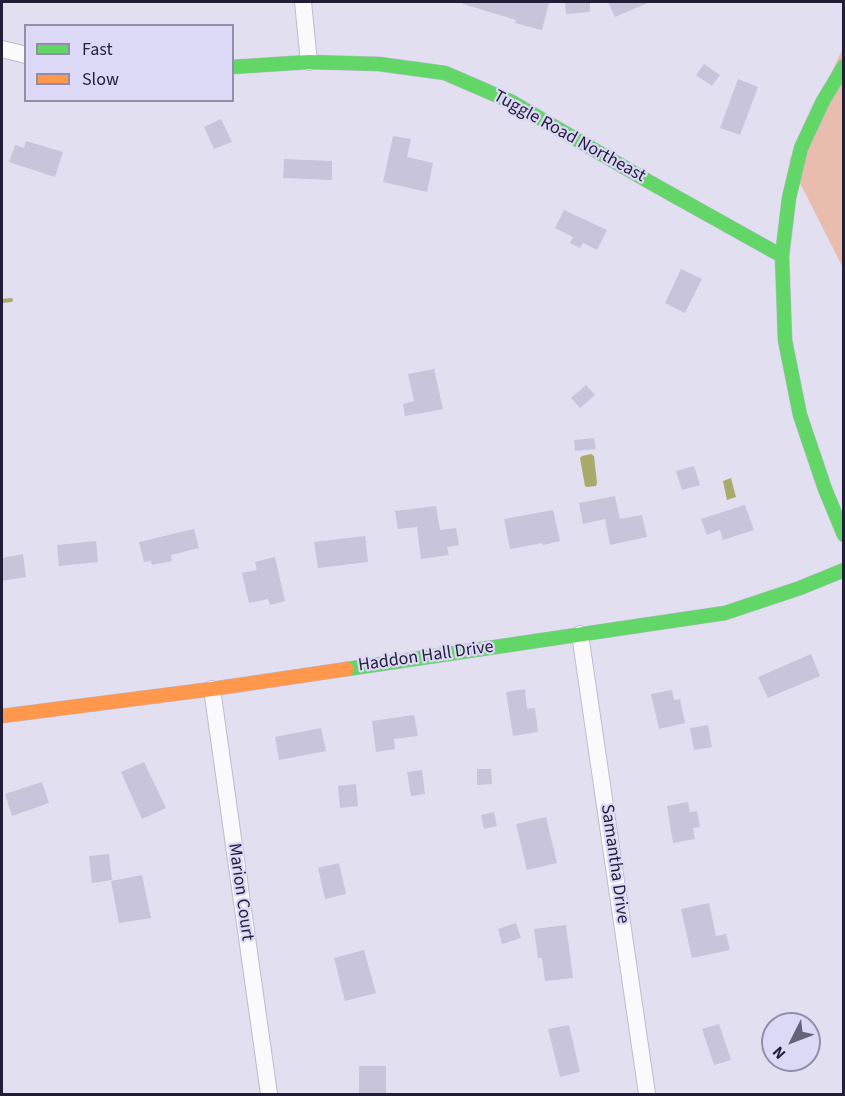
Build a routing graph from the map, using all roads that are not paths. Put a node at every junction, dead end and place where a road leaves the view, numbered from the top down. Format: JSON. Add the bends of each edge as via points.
{"nodes":[{"id":1,"x":303,"y":2,"type":"edge"},
{"id":2,"x":2,"y":49,"type":"edge"},
{"id":3,"x":24,"y":54,"type":"edge"},
{"id":4,"x":309,"y":62,"type":"junction"},
{"id":5,"x":843,"y":66,"type":"edge"},
{"id":6,"x":234,"y":67,"type":"edge"},
{"id":7,"x":782,"y":256,"type":"junction"},
{"id":8,"x":843,"y":535,"type":"edge"},
{"id":9,"x":843,"y":570,"type":"edge"},
{"id":10,"x":580,"y":634,"type":"junction"},
{"id":11,"x":212,"y":689,"type":"junction"},
{"id":12,"x":2,"y":716,"type":"edge"},
{"id":13,"x":269,"y":1095,"type":"edge"},
{"id":14,"x":647,"y":1095,"type":"edge"}],
"edges":[{"from":1,"to":4,"type":"street"},
{"from":2,"to":3,"type":"street"},
{"from":4,"to":6,"type":"street","name":"Tuggle Road Northeast"},
{"from":4,"to":7,"type":"street","name":"Tuggle Road Northeast","via":[[379,64],[445,73],[512,102]]},
{"from":5,"to":7,"type":"street","via":[[801,148],[789,198]]},
{"from":7,"to":8,"type":"street","via":[[785,340],[800,415]]},
{"from":9,"to":10,"type":"street","name":"Haddon Hall Drive","via":[[725,613]]},
{"from":10,"to":11,"type":"street","name":"Haddon Hall Drive"},
{"from":10,"to":14,"type":"street","name":"Samantha Drive"},
{"from":11,"to":12,"type":"street","name":"Haddon Hall Drive"},
{"from":11,"to":13,"type":"street","name":"Marion Court"}]}
